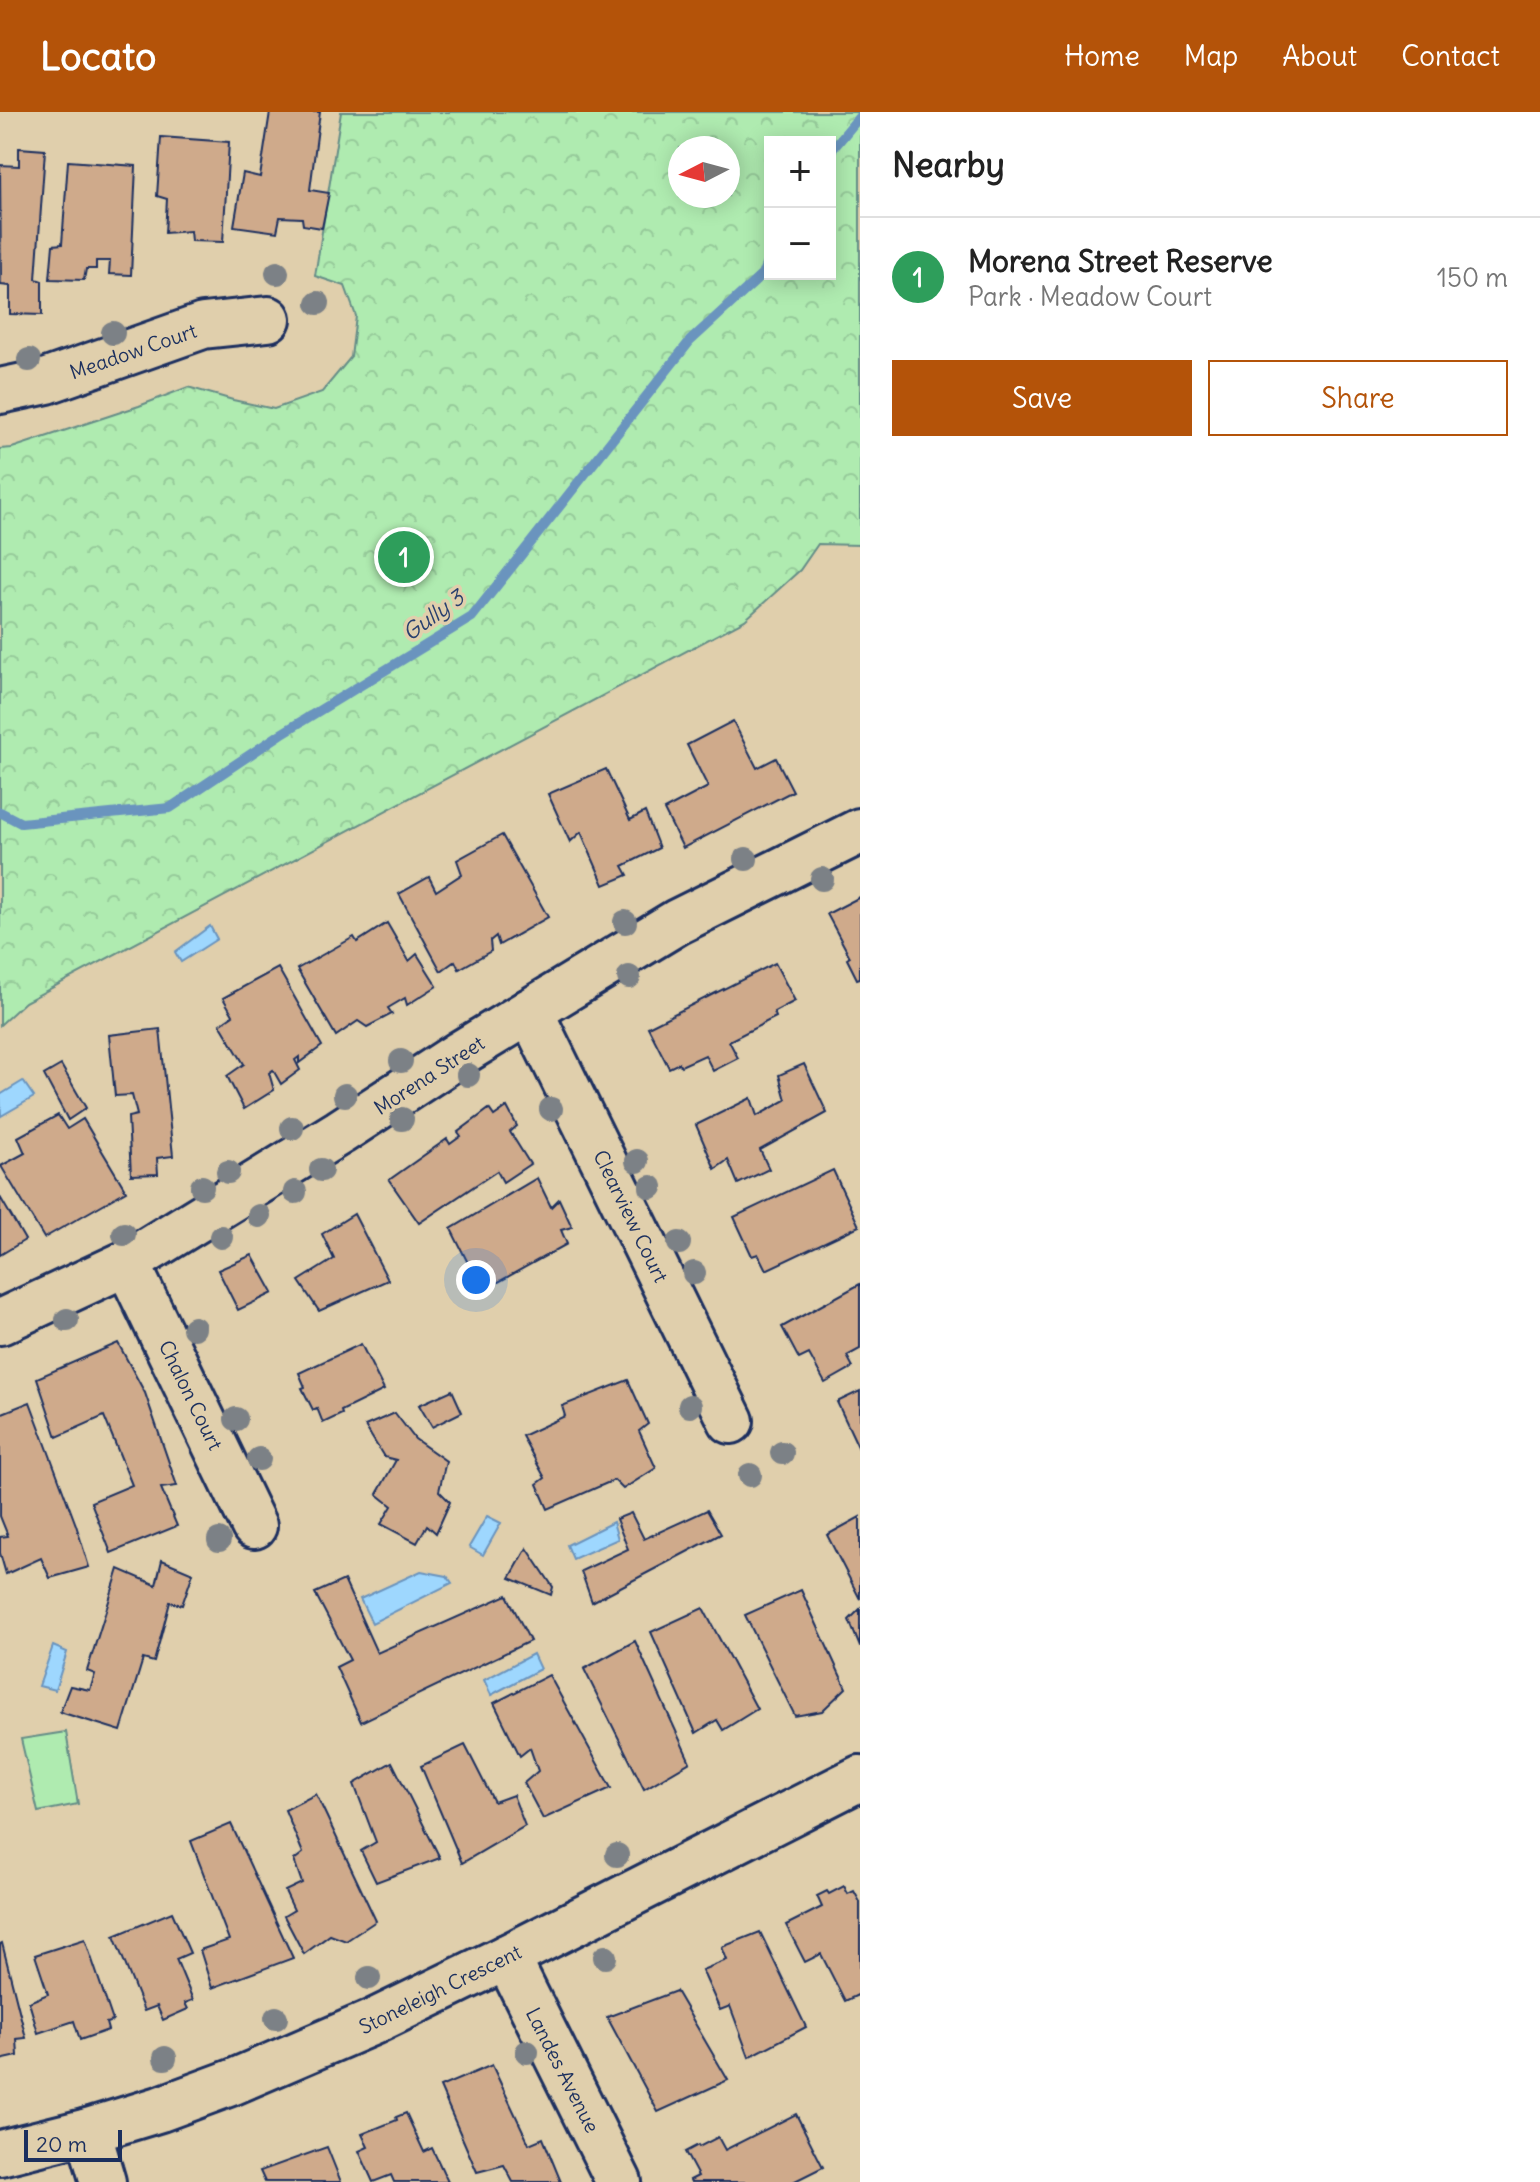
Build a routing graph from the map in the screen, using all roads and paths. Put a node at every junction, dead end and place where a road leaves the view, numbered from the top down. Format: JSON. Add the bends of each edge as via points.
{"nodes":[{"id":1,"x":268,"y":319,"type":"dead end"},
{"id":2,"x":0,"y":391,"type":"edge"},
{"id":3,"x":860,"y":831,"type":"edge"},
{"id":4,"x":530,"y":1011,"type":"junction"},
{"id":5,"x":127,"y":1263,"type":"junction"},
{"id":6,"x":0,"y":1322,"type":"edge"},
{"id":7,"x":731,"y":1421,"type":"dead end"},
{"id":8,"x":254,"y":1526,"type":"dead end"},
{"id":9,"x":860,"y":1778,"type":"edge"},
{"id":10,"x":507,"y":1957,"type":"junction"},
{"id":11,"x":88,"y":2131,"type":"junction"},
{"id":12,"x":0,"y":2153,"type":"edge"},
{"id":13,"x":103,"y":2182,"type":"edge"},
{"id":14,"x":619,"y":2182,"type":"edge"}],
"edges":[{"from":1,"to":2,"type":"street","name":"Meadow Court","via":[[203,326],[47,381]]},
{"from":3,"to":4,"type":"street","name":"Morena Street","via":[[677,922]]},
{"from":4,"to":5,"type":"street","name":"Morena Street"},
{"from":4,"to":7,"type":"street","name":"Clearview Court"},
{"from":5,"to":6,"type":"street","name":"Morena Street"},
{"from":5,"to":8,"type":"street","name":"Chalon Court"},
{"from":9,"to":10,"type":"street","name":"Stoneleigh Crescent"},
{"from":10,"to":11,"type":"street","name":"Stoneleigh Crescent","via":[[233,2082]]},
{"from":10,"to":14,"type":"street","name":"Landes Avenue"},
{"from":11,"to":12,"type":"street","name":"Stoneleigh Crescent"},
{"from":11,"to":13,"type":"street"}]}
